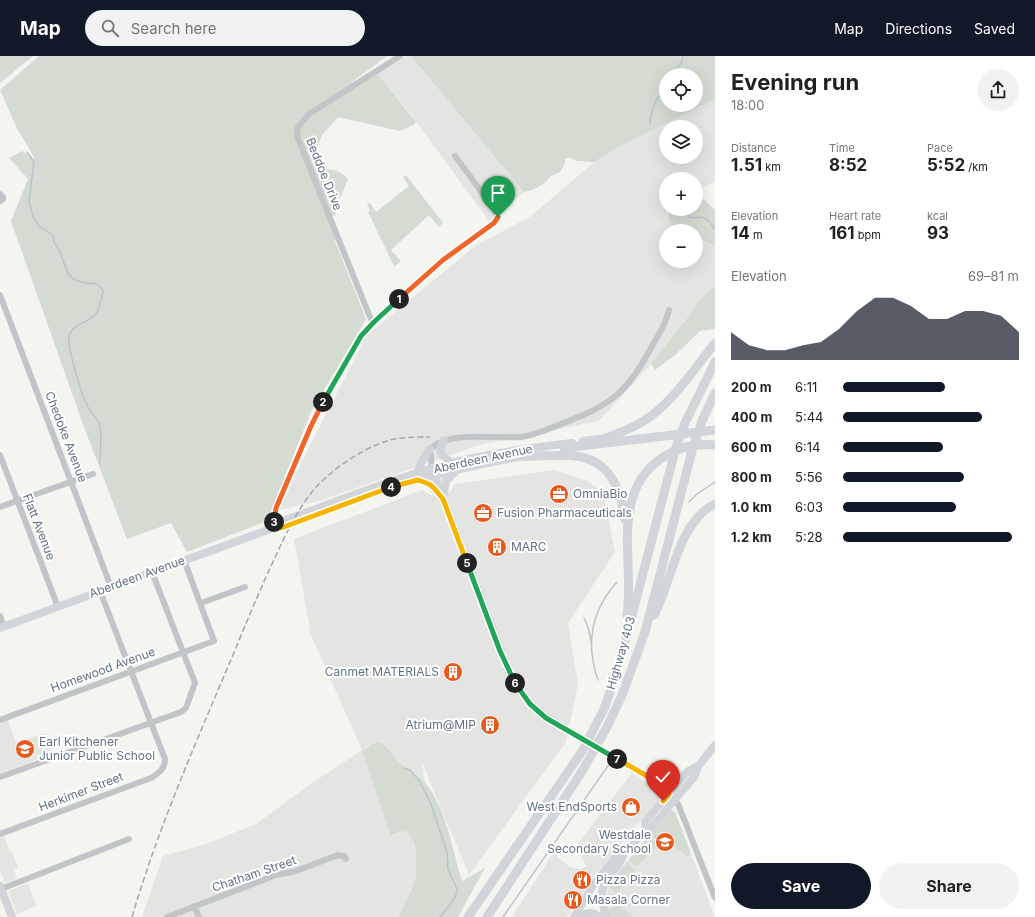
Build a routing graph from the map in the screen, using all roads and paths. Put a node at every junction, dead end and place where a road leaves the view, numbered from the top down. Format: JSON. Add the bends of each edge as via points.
{"nodes":[{"id":1,"x":400,"y":56,"type":"edge"},
{"id":2,"x":455,"y":156,"type":"dead end"},
{"id":3,"x":0,"y":194,"type":"edge"},
{"id":4,"x":0,"y":201,"type":"edge"},
{"id":5,"x":0,"y":295,"type":"edge"},
{"id":6,"x":669,"y":310,"type":"dead end"},
{"id":7,"x":374,"y":322,"type":"junction"},
{"id":8,"x":715,"y":343,"type":"edge"},
{"id":9,"x":715,"y":362,"type":"edge"},
{"id":10,"x":715,"y":393,"type":"edge"},
{"id":11,"x":715,"y":405,"type":"edge"},
{"id":12,"x":715,"y":425,"type":"edge"},
{"id":13,"x":715,"y":430,"type":"edge"},
{"id":14,"x":666,"y":433,"type":"junction"},
{"id":15,"x":606,"y":438,"type":"junction"},
{"id":16,"x":444,"y":440,"type":"junction"},
{"id":17,"x":715,"y":445,"type":"edge"},
{"id":18,"x":564,"y":448,"type":"joint"},
{"id":19,"x":430,"y":449,"type":"junction"},
{"id":20,"x":0,"y":456,"type":"edge"},
{"id":21,"x":519,"y":456,"type":"junction"},
{"id":22,"x":452,"y":463,"type":"junction"},
{"id":23,"x":460,"y":469,"type":"junction"},
{"id":24,"x":433,"y":472,"type":"junction"},
{"id":25,"x":93,"y":474,"type":"dead end"},
{"id":26,"x":417,"y":476,"type":"junction"},
{"id":27,"x":684,"y":479,"type":"junction"},
{"id":28,"x":71,"y":482,"type":"junction"},
{"id":29,"x":443,"y":499,"type":"junction"},
{"id":30,"x":18,"y":501,"type":"junction"},
{"id":31,"x":715,"y":504,"type":"edge"},
{"id":32,"x":0,"y":507,"type":"edge"},
{"id":33,"x":275,"y":527,"type":"junction"},
{"id":34,"x":628,"y":528,"type":"junction"},
{"id":35,"x":184,"y":560,"type":"junction"},
{"id":36,"x":152,"y":572,"type":"junction"},
{"id":37,"x":112,"y":587,"type":"junction"},
{"id":38,"x":245,"y":587,"type":"dead end"},
{"id":39,"x":100,"y":591,"type":"junction"},
{"id":40,"x":200,"y":603,"type":"junction"},
{"id":41,"x":58,"y":607,"type":"junction"},
{"id":42,"x":0,"y":616,"type":"edge"},
{"id":43,"x":2,"y":628,"type":"edge"},
{"id":44,"x":645,"y":632,"type":"junction"},
{"id":45,"x":624,"y":646,"type":"junction"},
{"id":46,"x":183,"y":653,"type":"junction"},
{"id":47,"x":132,"y":672,"type":"junction"},
{"id":48,"x":0,"y":720,"type":"edge"},
{"id":49,"x":151,"y":722,"type":"junction"},
{"id":50,"x":713,"y":751,"type":"edge"},
{"id":51,"x":0,"y":777,"type":"edge"},
{"id":52,"x":672,"y":797,"type":"junction"},
{"id":53,"x":0,"y":834,"type":"edge"},
{"id":54,"x":129,"y":839,"type":"dead end"},
{"id":55,"x":623,"y":855,"type":"junction"},
{"id":56,"x":346,"y":859,"type":"dead end"},
{"id":57,"x":712,"y":881,"type":"edge"},
{"id":58,"x":1,"y":887,"type":"edge"},
{"id":59,"x":715,"y":898,"type":"edge"},
{"id":60,"x":3,"y":901,"type":"edge"},
{"id":61,"x":194,"y":906,"type":"junction"},
{"id":62,"x":12,"y":917,"type":"edge"},
{"id":63,"x":167,"y":917,"type":"edge"},
{"id":64,"x":198,"y":917,"type":"edge"},
{"id":65,"x":468,"y":917,"type":"edge"},
{"id":66,"x":487,"y":917,"type":"edge"},
{"id":67,"x":574,"y":917,"type":"edge"},
{"id":68,"x":581,"y":917,"type":"edge"},
{"id":69,"x":599,"y":917,"type":"edge"},
{"id":70,"x":606,"y":917,"type":"edge"}],
"edges":[{"from":1,"to":7,"type":"street","name":"Beddoe Drive","via":[[309,114],[298,126],[297,136]]},
{"from":2,"to":7,"type":"street","via":[[498,217],[494,223],[443,260]]},
{"from":3,"to":4,"type":"street","via":[[3,197]]},
{"from":5,"to":28,"type":"street","name":"Chedoke Avenue"},
{"from":6,"to":16,"type":"street","via":[[663,327],[640,369],[617,396],[600,407],[528,436]]},
{"from":7,"to":33,"type":"street","via":[[361,336],[320,407],[276,508]]},
{"from":8,"to":15,"type":"highway","via":[[659,409],[634,426]]},
{"from":9,"to":45,"type":"highway","name":"Highway 403","via":[[676,447]]},
{"from":10,"to":27,"type":"highway","name":"Highway 403","via":[[702,421]]},
{"from":11,"to":27,"type":"highway"},
{"from":12,"to":14,"type":"highway"},
{"from":13,"to":14,"type":"highway"},
{"from":14,"to":15,"type":"highway"},
{"from":14,"to":18,"type":"highway"},
{"from":15,"to":22,"type":"main road","name":"Aberdeen Avenue","via":[[507,451]]},
{"from":16,"to":19,"type":"street"},
{"from":16,"to":22,"type":"main road","via":[[441,453]]},
{"from":17,"to":34,"type":"highway","via":[[684,447],[668,454],[651,467],[634,492]]},
{"from":18,"to":21,"type":"main road","name":"Aberdeen Avenue"},
{"from":19,"to":24,"type":"street"},
{"from":19,"to":26,"type":"main road","via":[[422,460]]},
{"from":20,"to":30,"type":"street","name":"Flatt Avenue"},
{"from":21,"to":23,"type":"main road","name":"Aberdeen Avenue"},
{"from":21,"to":34,"type":"highway","via":[[576,456],[597,464],[608,473],[617,486]]},
{"from":22,"to":24,"type":"main road","name":"Aberdeen Avenue"},
{"from":23,"to":24,"type":"main road","name":"Aberdeen Avenue"},
{"from":23,"to":29,"type":"main road","via":[[446,481]]},
{"from":24,"to":26,"type":"main road","name":"Aberdeen Avenue"},
{"from":24,"to":29,"type":"main road"},
{"from":25,"to":28,"type":"street"},
{"from":26,"to":29,"type":"main road"},
{"from":26,"to":33,"type":"main road","name":"Aberdeen Avenue","via":[[281,528]]},
{"from":27,"to":44,"type":"highway","name":"Highway 403"},
{"from":28,"to":30,"type":"street"},
{"from":28,"to":37,"type":"street","name":"Chedoke Avenue"},
{"from":29,"to":52,"type":"main road","via":[[514,682],[524,696],[539,712],[650,778]]},
{"from":30,"to":32,"type":"street"},
{"from":30,"to":41,"type":"street","name":"Flatt Avenue"},
{"from":31,"to":44,"type":"highway","via":[[697,518],[687,532],[656,613]]},
{"from":33,"to":35,"type":"main road","name":"Aberdeen Avenue"},
{"from":34,"to":45,"type":"highway","via":[[629,589]]},
{"from":35,"to":36,"type":"main road","name":"Aberdeen Avenue"},
{"from":35,"to":40,"type":"street"},
{"from":36,"to":37,"type":"main road","name":"Aberdeen Avenue"},
{"from":36,"to":46,"type":"street"},
{"from":37,"to":39,"type":"main road","name":"Aberdeen Avenue"},
{"from":38,"to":40,"type":"street"},
{"from":39,"to":41,"type":"main road","name":"Aberdeen Avenue"},
{"from":39,"to":47,"type":"street"},
{"from":40,"to":46,"type":"street","name":"Homewood Avenue","via":[[214,641]]},
{"from":41,"to":43,"type":"main road","name":"Aberdeen Avenue"},
{"from":42,"to":43,"type":"street"},
{"from":44,"to":66,"type":"highway","name":"Highway 403","via":[[622,695],[596,748]]},
{"from":45,"to":65,"type":"highway","name":"Highway 403","via":[[604,709],[583,750]]},
{"from":46,"to":47,"type":"street","name":"Homewood Avenue"},
{"from":46,"to":49,"type":"street","via":[[195,683],[184,710]]},
{"from":47,"to":48,"type":"street","name":"Homewood Avenue"},
{"from":47,"to":49,"type":"street"},
{"from":49,"to":51,"type":"street"},
{"from":49,"to":53,"type":"street","name":"Herkimer Street","via":[[165,759],[165,764],[158,774]]},
{"from":50,"to":52,"type":"main road","via":[[699,765],[687,772]]},
{"from":52,"to":55,"type":"main road","via":[[645,822],[646,829]]},
{"from":52,"to":57,"type":"street","via":[[678,804]]},
{"from":54,"to":58,"type":"street"},
{"from":55,"to":67,"type":"main road","via":[[615,858],[594,884]]},
{"from":55,"to":70,"type":"main road","via":[[603,888],[602,900]]},
{"from":56,"to":61,"type":"street","name":"Chatham Street","via":[[338,855]]},
{"from":57,"to":59,"type":"street"},
{"from":58,"to":60,"type":"main road"},
{"from":60,"to":62,"type":"main road"},
{"from":61,"to":63,"type":"street","name":"Chatham Street"},
{"from":61,"to":64,"type":"street"},
{"from":68,"to":69,"type":"main road","via":[[594,913]]}]}
